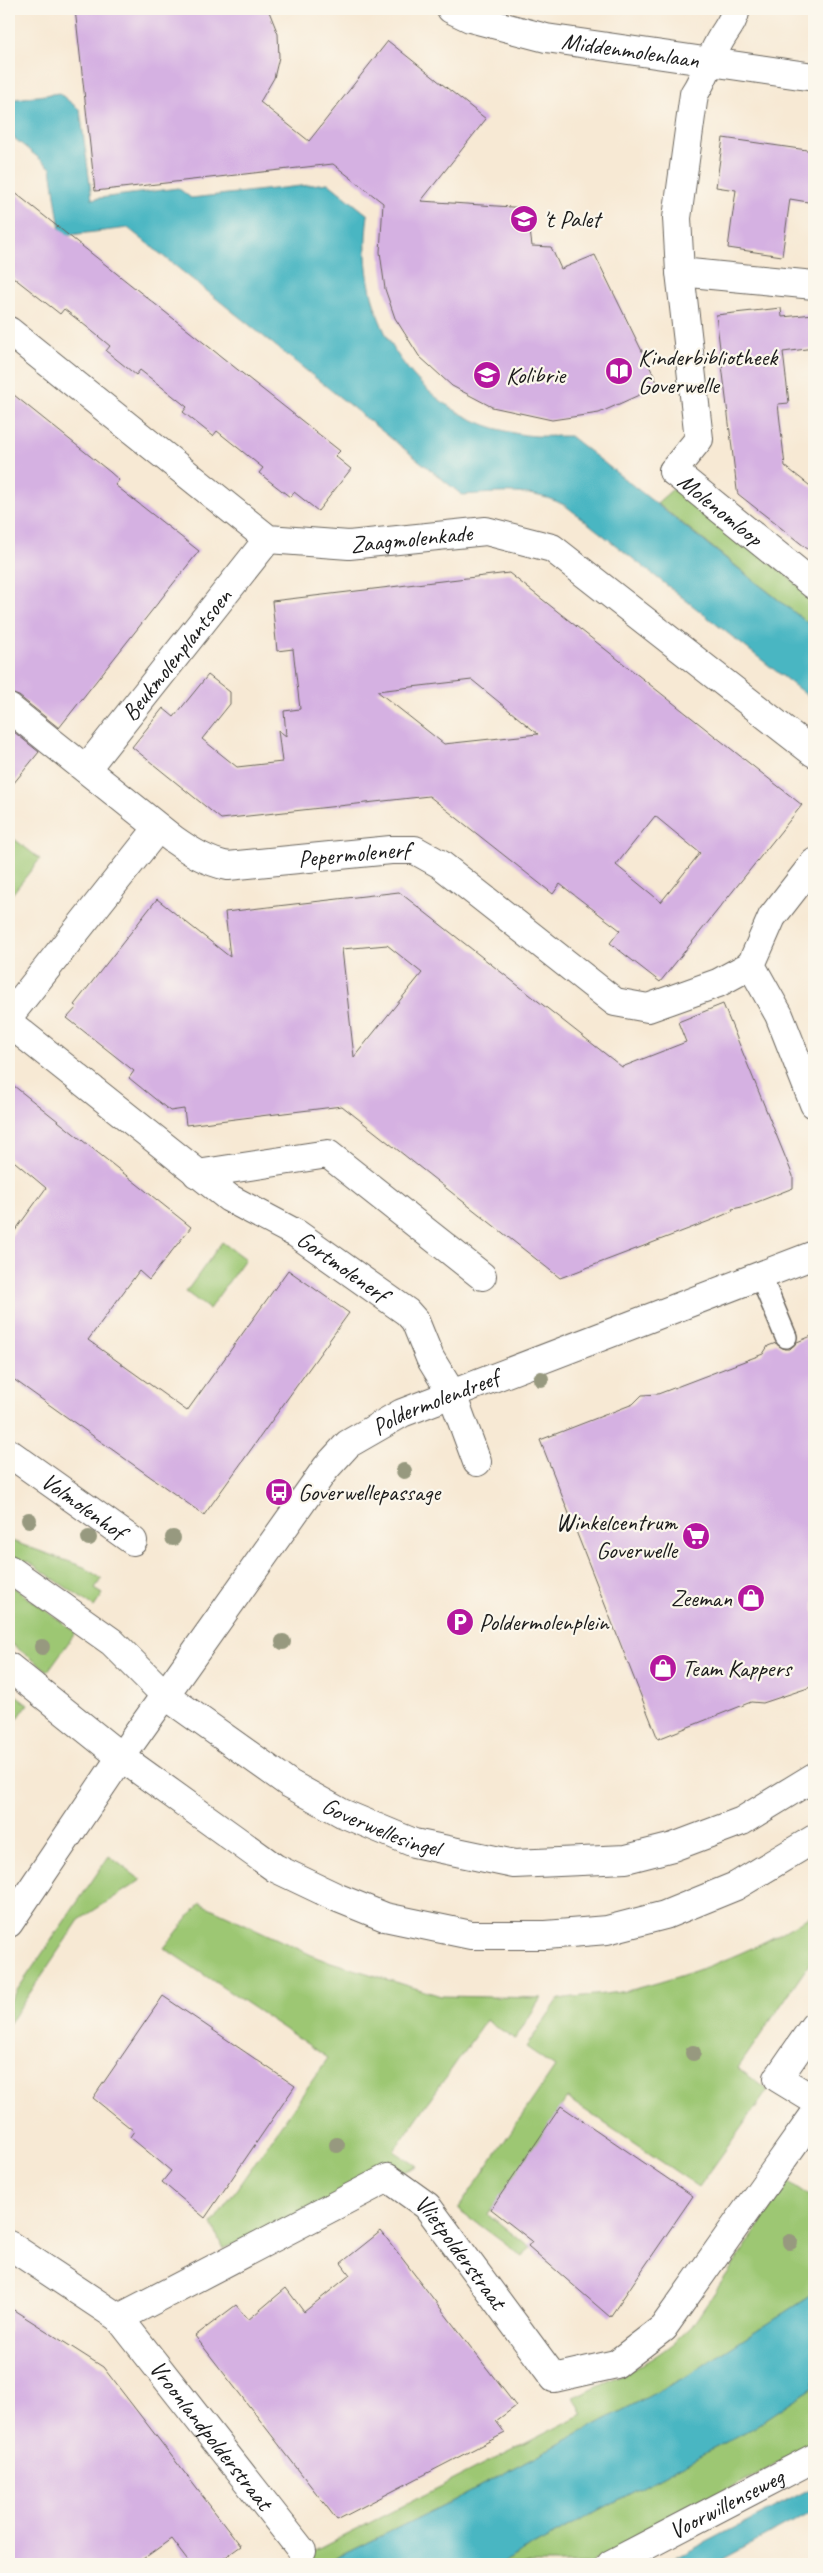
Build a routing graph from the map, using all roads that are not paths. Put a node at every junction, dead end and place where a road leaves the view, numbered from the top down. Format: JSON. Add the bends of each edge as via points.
{"nodes":[{"id":1,"x":451,"y":9,"type":"edge"},
{"id":2,"x":736,"y":9,"type":"edge"},
{"id":3,"x":711,"y":61,"type":"junction"},
{"id":4,"x":814,"y":77,"type":"edge"},
{"id":5,"x":680,"y":272,"type":"junction"},
{"id":6,"x":814,"y":285,"type":"edge"},
{"id":7,"x":9,"y":331,"type":"edge"},
{"id":8,"x":268,"y":539,"type":"junction"},
{"id":9,"x":814,"y":585,"type":"edge"},
{"id":10,"x":9,"y":708,"type":"edge"},
{"id":11,"x":814,"y":753,"type":"edge"},
{"id":12,"x":86,"y":769,"type":"junction"},
{"id":13,"x":158,"y":828,"type":"junction"},
{"id":14,"x":814,"y":863,"type":"edge"},
{"id":15,"x":751,"y":964,"type":"junction"},
{"id":16,"x":9,"y":1016,"type":"edge"},
{"id":17,"x":9,"y":1023,"type":"edge"},
{"id":18,"x":814,"y":1104,"type":"edge"},
{"id":19,"x":197,"y":1174,"type":"junction"},
{"id":20,"x":814,"y":1255,"type":"edge"},
{"id":21,"x":482,"y":1276,"type":"dead end"},
{"id":22,"x":761,"y":1277,"type":"junction"},
{"id":23,"x":786,"y":1337,"type":"dead end"},
{"id":24,"x":452,"y":1394,"type":"junction"},
{"id":25,"x":9,"y":1453,"type":"edge"},
{"id":26,"x":478,"y":1462,"type":"dead end"},
{"id":27,"x":133,"y":1541,"type":"dead end"},
{"id":28,"x":9,"y":1569,"type":"edge"},
{"id":29,"x":9,"y":1667,"type":"edge"},
{"id":30,"x":165,"y":1695,"type":"junction"},
{"id":31,"x":122,"y":1757,"type":"junction"},
{"id":32,"x":814,"y":1778,"type":"edge"},
{"id":33,"x":814,"y":1839,"type":"edge"},
{"id":34,"x":9,"y":1923,"type":"edge"},
{"id":35,"x":814,"y":2026,"type":"edge"},
{"id":36,"x":814,"y":2100,"type":"edge"},
{"id":37,"x":814,"y":2114,"type":"edge"},
{"id":38,"x":9,"y":2245,"type":"edge"},
{"id":39,"x":119,"y":2318,"type":"junction"},
{"id":40,"x":814,"y":2458,"type":"edge"},
{"id":41,"x":302,"y":2551,"type":"dead end"},
{"id":42,"x":611,"y":2564,"type":"edge"}],
"edges":[{"from":1,"to":3,"type":"street","name":"Middenmolenlaan","via":[[470,18],[546,38]]},
{"from":2,"to":3,"type":"street","name":"Molenomloop","via":[[734,22],[718,43]]},
{"from":3,"to":4,"type":"street","name":"Middenmolenlaan"},
{"from":3,"to":5,"type":"street","name":"Molenomloop","via":[[694,94],[678,218]]},
{"from":5,"to":6,"type":"street"},
{"from":5,"to":9,"type":"street","name":"Molenomloop","via":[[700,439],[673,471]]},
{"from":7,"to":8,"type":"street"},
{"from":8,"to":11,"type":"street","name":"Zaagmolenkade","via":[[349,545],[486,531],[552,548]]},
{"from":8,"to":12,"type":"street","name":"Beukmolenplantsoen"},
{"from":10,"to":12,"type":"street","name":"Pepermolenerf"},
{"from":12,"to":13,"type":"street","name":"Pepermolenerf"},
{"from":13,"to":15,"type":"street","name":"Pepermolenerf","via":[[193,853],[215,864],[228,866],[414,850],[440,864],[615,1002],[648,1008],[718,983]]},
{"from":13,"to":16,"type":"street"},
{"from":14,"to":15,"type":"street","via":[[772,917]]},
{"from":15,"to":18,"type":"street","via":[[779,1015]]},
{"from":17,"to":19,"type":"street","name":"Gortmolenerf"},
{"from":19,"to":21,"type":"street","via":[[328,1154]]},
{"from":19,"to":24,"type":"street","name":"Gortmolenerf","via":[[229,1198],[298,1234],[407,1312],[415,1321],[430,1358]]},
{"from":20,"to":22,"type":"street","name":"Poldermolendreef"},
{"from":22,"to":23,"type":"lane"},
{"from":22,"to":24,"type":"street","name":"Poldermolendreef"},
{"from":24,"to":26,"type":"street"},
{"from":24,"to":30,"type":"street","name":"Poldermolendreef","via":[[402,1413],[348,1444],[326,1468]]},
{"from":25,"to":27,"type":"street","name":"Volmolenhof"},
{"from":28,"to":30,"type":"street","name":"Goverwellesingel","via":[[112,1642]]},
{"from":29,"to":31,"type":"street"},
{"from":30,"to":31,"type":"street","name":"Poldermolendreef"},
{"from":30,"to":32,"type":"street","name":"Goverwellesingel","via":[[290,1784],[342,1813],[414,1843],[514,1864],[626,1859],[673,1847],[742,1821]]},
{"from":31,"to":33,"type":"street","via":[[275,1868],[385,1917],[471,1935],[546,1935],[607,1930],[664,1915],[736,1886]]},
{"from":31,"to":34,"type":"street","name":"Poldermolendreef"},
{"from":35,"to":36,"type":"street","via":[[778,2078]]},
{"from":37,"to":39,"type":"street","name":"Vlietpolderstraat","via":[[663,2328],[616,2364],[554,2378],[427,2206],[388,2178]]},
{"from":38,"to":39,"type":"street"},
{"from":39,"to":41,"type":"street","name":"Vroonlandpolderstraat"},
{"from":40,"to":42,"type":"street","name":"Voorwillenseweg"}]}
